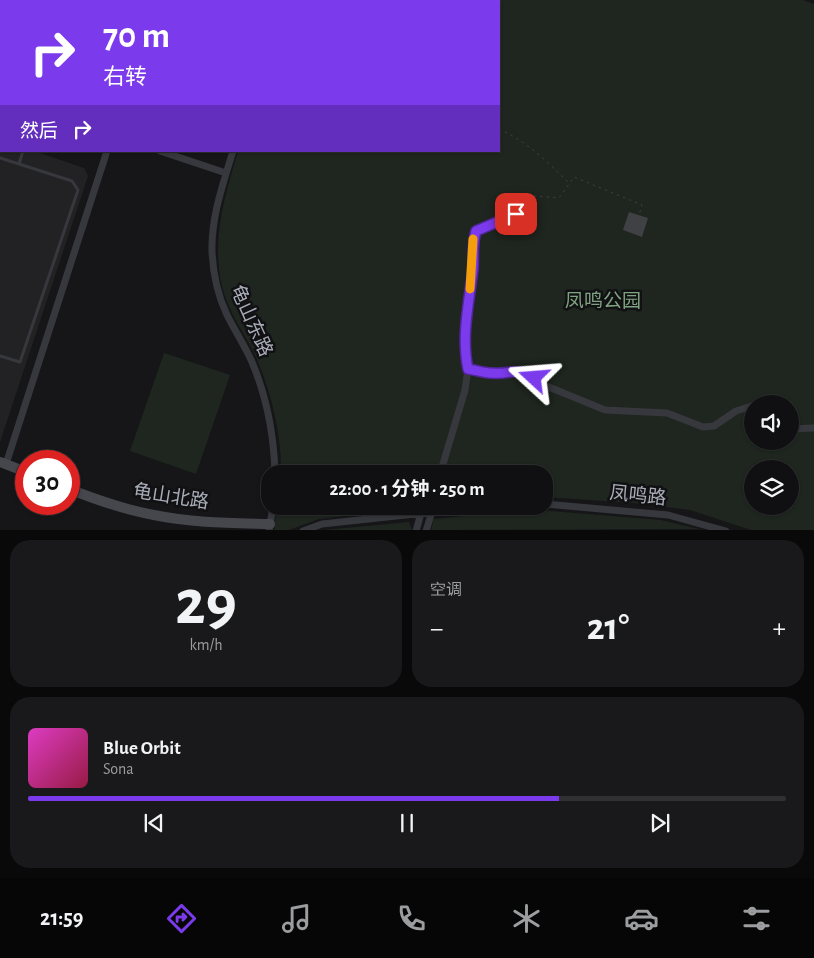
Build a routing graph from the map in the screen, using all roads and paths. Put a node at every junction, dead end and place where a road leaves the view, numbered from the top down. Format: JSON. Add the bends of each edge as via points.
{"nodes":[{"id":1,"x":500,"y":129,"type":"edge"},
{"id":2,"x":23,"y":152,"type":"edge"},
{"id":3,"x":107,"y":152,"type":"edge"},
{"id":4,"x":163,"y":152,"type":"edge"},
{"id":5,"x":233,"y":152,"type":"edge"},
{"id":6,"x":0,"y":158,"type":"edge"},
{"id":7,"x":19,"y":164,"type":"junction"},
{"id":8,"x":226,"y":173,"type":"junction"},
{"id":9,"x":570,"y":183,"type":"junction"},
{"id":10,"x":516,"y":214,"type":"joint"},
{"id":11,"x":639,"y":215,"type":"dead end"},
{"id":12,"x":0,"y":356,"type":"edge"},
{"id":13,"x":468,"y":369,"type":"junction"},
{"id":14,"x":744,"y":408,"type":"edge"},
{"id":15,"x":814,"y":428,"type":"edge"},
{"id":16,"x":799,"y":429,"type":"edge"},
{"id":17,"x":3,"y":463,"type":"edge"},
{"id":18,"x":275,"y":465,"type":"edge"},
{"id":19,"x":443,"y":465,"type":"edge"},
{"id":20,"x":15,"y":468,"type":"edge"},
{"id":21,"x":80,"y":493,"type":"edge"},
{"id":22,"x":553,"y":505,"type":"edge"},
{"id":23,"x":395,"y":515,"type":"edge"},
{"id":24,"x":425,"y":515,"type":"edge"},
{"id":25,"x":427,"y":515,"type":"edge"},
{"id":26,"x":270,"y":527,"type":"edge"},
{"id":27,"x":303,"y":530,"type":"edge"},
{"id":28,"x":416,"y":530,"type":"edge"},
{"id":29,"x":426,"y":530,"type":"edge"},
{"id":30,"x":726,"y":530,"type":"edge"}],
"edges":[{"from":1,"to":9,"type":"path","via":[[515,136]]},
{"from":2,"to":7,"type":"lane"},
{"from":3,"to":17,"type":"street"},
{"from":4,"to":8,"type":"street"},
{"from":5,"to":8,"type":"street","name":"龟山东路"},
{"from":6,"to":7,"type":"lane"},
{"from":7,"to":12,"type":"lane","via":[[72,181],[78,193],[20,362]]},
{"from":8,"to":18,"type":"street","name":"龟山东路","via":[[213,231],[212,253],[217,285],[226,313],[251,360],[265,401]]},
{"from":9,"to":10,"type":"path","via":[[559,198],[534,196]]},
{"from":9,"to":11,"type":"path","via":[[574,177],[642,205]]},
{"from":10,"to":13,"type":"street","via":[[476,231],[464,352]]},
{"from":13,"to":14,"type":"street","via":[[494,374],[512,370],[523,372],[544,385],[605,410],[667,413],[703,426],[714,426]]},
{"from":13,"to":19,"type":"street"},
{"from":15,"to":16,"type":"street"},
{"from":17,"to":20,"type":"street"},
{"from":21,"to":26,"type":"street","name":"龟山北路","via":[[154,515]]},
{"from":22,"to":30,"type":"street","name":"凤鸣路","via":[[668,515]]},
{"from":23,"to":27,"type":"street","via":[[322,524]]},
{"from":24,"to":28,"type":"street"},
{"from":25,"to":29,"type":"street"}]}
